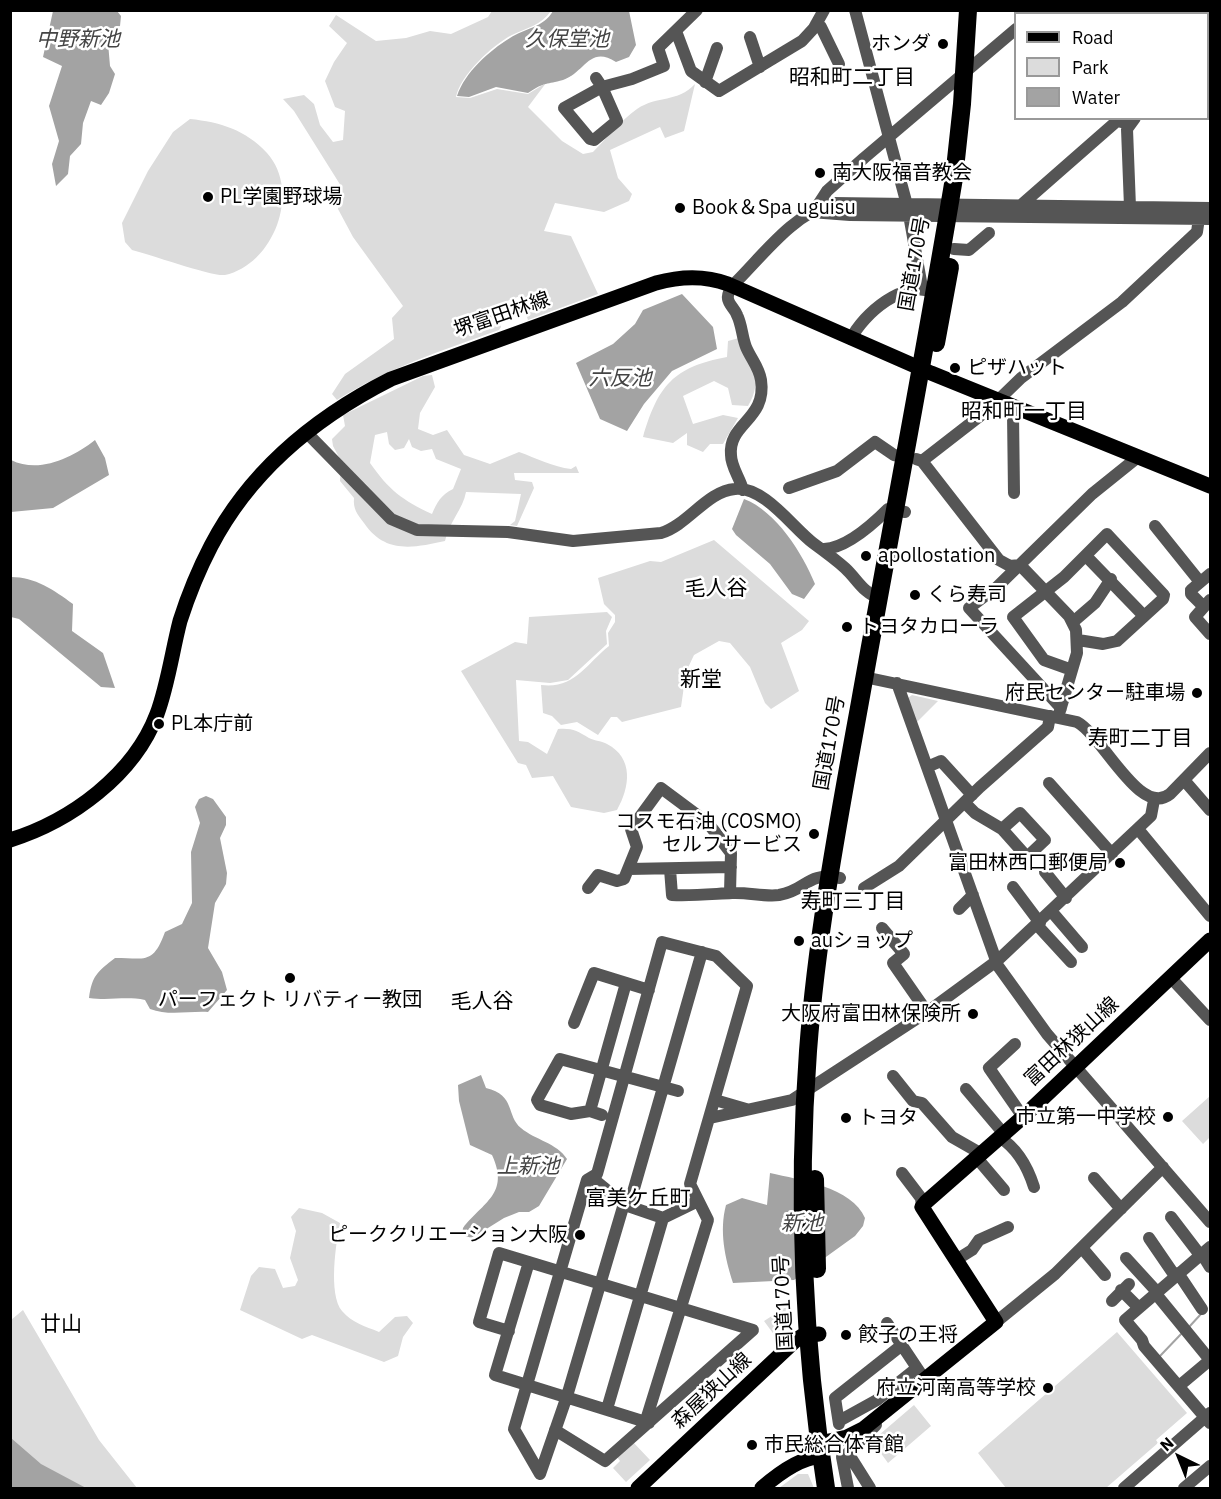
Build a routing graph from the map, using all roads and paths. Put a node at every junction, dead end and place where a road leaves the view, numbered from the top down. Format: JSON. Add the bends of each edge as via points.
{"nodes":[{"id":1,"x":697,"y":10,"type":"edge"},
{"id":2,"x":824,"y":10,"type":"edge"},
{"id":3,"x":855,"y":10,"type":"edge"},
{"id":4,"x":968,"y":10,"type":"edge"},
{"id":5,"x":979,"y":10,"type":"edge"},
{"id":6,"x":816,"y":24,"type":"junction"},
{"id":7,"x":1014,"y":31,"type":"edge"},
{"id":8,"x":676,"y":32,"type":"junction"},
{"id":9,"x":750,"y":37,"type":"dead end"},
{"id":10,"x":717,"y":48,"type":"dead end"},
{"id":11,"x":839,"y":64,"type":"dead end"},
{"id":12,"x":760,"y":67,"type":"junction"},
{"id":13,"x":971,"y":68,"type":"junction"},
{"id":14,"x":705,"y":82,"type":"junction"},
{"id":15,"x":599,"y":83,"type":"junction"},
{"id":16,"x":1132,"y":121,"type":"edge"},
{"id":17,"x":889,"y":138,"type":"junction"},
{"id":18,"x":1020,"y":206,"type":"junction"},
{"id":19,"x":1130,"y":207,"type":"junction"},
{"id":20,"x":1210,"y":208,"type":"edge"},
{"id":21,"x":908,"y":210,"type":"junction"},
{"id":22,"x":954,"y":210,"type":"junction"},
{"id":23,"x":811,"y":212,"type":"junction"},
{"id":24,"x":1205,"y":218,"type":"edge"},
{"id":25,"x":989,"y":233,"type":"dead end"},
{"id":26,"x":954,"y":249,"type":"junction"},
{"id":27,"x":732,"y":286,"type":"junction"},
{"id":28,"x":927,"y":290,"type":"junction"},
{"id":29,"x":851,"y":339,"type":"junction"},
{"id":30,"x":925,"y":371,"type":"junction"},
{"id":31,"x":998,"y":401,"type":"junction"},
{"id":32,"x":1016,"y":409,"type":"junction"},
{"id":33,"x":306,"y":432,"type":"junction"},
{"id":34,"x":1137,"y":457,"type":"junction"},
{"id":35,"x":914,"y":459,"type":"junction"},
{"id":36,"x":1210,"y":486,"type":"edge"},
{"id":37,"x":789,"y":488,"type":"dead end"},
{"id":38,"x":743,"y":490,"type":"junction"},
{"id":39,"x":1014,"y":493,"type":"dead end"},
{"id":40,"x":900,"y":511,"type":"junction"},
{"id":41,"x":1155,"y":526,"type":"dead end"},
{"id":42,"x":824,"y":549,"type":"junction"},
{"id":43,"x":1086,"y":556,"type":"junction"},
{"id":44,"x":1020,"y":566,"type":"junction"},
{"id":45,"x":1205,"y":578,"type":"edge"},
{"id":46,"x":1111,"y":579,"type":"junction"},
{"id":47,"x":1045,"y":592,"type":"junction"},
{"id":48,"x":879,"y":598,"type":"junction"},
{"id":49,"x":1207,"y":603,"type":"edge"},
{"id":50,"x":1144,"y":616,"type":"junction"},
{"id":51,"x":1073,"y":622,"type":"junction"},
{"id":52,"x":1210,"y":634,"type":"edge"},
{"id":53,"x":1078,"y":640,"type":"junction"},
{"id":54,"x":1072,"y":670,"type":"junction"},
{"id":55,"x":870,"y":678,"type":"junction"},
{"id":56,"x":897,"y":683,"type":"junction"},
{"id":57,"x":1056,"y":714,"type":"junction"},
{"id":58,"x":1210,"y":753,"type":"edge"},
{"id":59,"x":927,"y":767,"type":"junction"},
{"id":60,"x":1184,"y":780,"type":"junction"},
{"id":61,"x":1049,"y":783,"type":"dead end"},
{"id":62,"x":968,"y":799,"type":"junction"},
{"id":63,"x":1154,"y":800,"type":"junction"},
{"id":64,"x":1210,"y":810,"type":"edge"},
{"id":65,"x":946,"y":822,"type":"junction"},
{"id":66,"x":1002,"y":829,"type":"dead end"},
{"id":67,"x":1138,"y":830,"type":"junction"},
{"id":68,"x":10,"y":840,"type":"edge"},
{"id":69,"x":1112,"y":854,"type":"junction"},
{"id":70,"x":731,"y":867,"type":"junction"},
{"id":71,"x":670,"y":868,"type":"junction"},
{"id":72,"x":629,"y":869,"type":"junction"},
{"id":73,"x":1045,"y":872,"type":"dead end"},
{"id":74,"x":834,"y":877,"type":"junction"},
{"id":75,"x":1013,"y":887,"type":"dead end"},
{"id":76,"x":588,"y":888,"type":"dead end"},
{"id":77,"x":864,"y":888,"type":"dead end"},
{"id":78,"x":730,"y":893,"type":"junction"},
{"id":79,"x":973,"y":895,"type":"junction"},
{"id":80,"x":1066,"y":898,"type":"junction"},
{"id":81,"x":959,"y":909,"type":"dead end"},
{"id":82,"x":1052,"y":912,"type":"junction"},
{"id":83,"x":1210,"y":916,"type":"edge"},
{"id":84,"x":1039,"y":924,"type":"junction"},
{"id":85,"x":882,"y":928,"type":"dead end"},
{"id":86,"x":1210,"y":940,"type":"edge"},
{"id":87,"x":1082,"y":947,"type":"dead end"},
{"id":88,"x":702,"y":952,"type":"junction"},
{"id":89,"x":997,"y":961,"type":"junction"},
{"id":90,"x":1071,"y":963,"type":"dead end"},
{"id":91,"x":1171,"y":978,"type":"junction"},
{"id":92,"x":626,"y":983,"type":"junction"},
{"id":93,"x":649,"y":990,"type":"junction"},
{"id":94,"x":927,"y":1012,"type":"junction"},
{"id":95,"x":1210,"y":1020,"type":"edge"},
{"id":96,"x":574,"y":1023,"type":"dead end"},
{"id":97,"x":1015,"y":1044,"type":"dead end"},
{"id":98,"x":1075,"y":1067,"type":"junction"},
{"id":99,"x":602,"y":1070,"type":"junction"},
{"id":100,"x":625,"y":1076,"type":"junction"},
{"id":101,"x":893,"y":1076,"type":"dead end"},
{"id":102,"x":663,"y":1087,"type":"junction"},
{"id":103,"x":812,"y":1087,"type":"junction"},
{"id":104,"x":966,"y":1089,"type":"dead end"},
{"id":105,"x":678,"y":1091,"type":"dead end"},
{"id":106,"x":715,"y":1100,"type":"junction"},
{"id":107,"x":751,"y":1110,"type":"junction"},
{"id":108,"x":1023,"y":1117,"type":"junction"},
{"id":109,"x":710,"y":1118,"type":"junction"},
{"id":110,"x":1002,"y":1136,"type":"junction"},
{"id":111,"x":978,"y":1155,"type":"junction"},
{"id":112,"x":1163,"y":1167,"type":"junction"},
{"id":113,"x":902,"y":1173,"type":"dead end"},
{"id":114,"x":1094,"y":1177,"type":"dead end"},
{"id":115,"x":592,"y":1178,"type":"junction"},
{"id":116,"x":1034,"y":1187,"type":"dead end"},
{"id":117,"x":1004,"y":1190,"type":"dead end"},
{"id":118,"x":698,"y":1201,"type":"junction"},
{"id":119,"x":625,"y":1205,"type":"junction"},
{"id":120,"x":922,"y":1207,"type":"junction"},
{"id":121,"x":1121,"y":1209,"type":"junction"},
{"id":122,"x":1171,"y":1217,"type":"dead end"},
{"id":123,"x":663,"y":1218,"type":"junction"},
{"id":124,"x":1210,"y":1222,"type":"edge"},
{"id":125,"x":1008,"y":1227,"type":"dead end"},
{"id":126,"x":1149,"y":1238,"type":"dead end"},
{"id":127,"x":1082,"y":1248,"type":"junction"},
{"id":128,"x":1204,"y":1252,"type":"edge"},
{"id":129,"x":1126,"y":1258,"type":"dead end"},
{"id":130,"x":956,"y":1260,"type":"junction"},
{"id":131,"x":529,"y":1262,"type":"junction"},
{"id":132,"x":1210,"y":1267,"type":"edge"},
{"id":133,"x":560,"y":1272,"type":"junction"},
{"id":134,"x":1104,"y":1275,"type":"dead end"},
{"id":135,"x":1176,"y":1275,"type":"junction"},
{"id":136,"x":600,"y":1284,"type":"junction"},
{"id":137,"x":1157,"y":1294,"type":"junction"},
{"id":138,"x":640,"y":1296,"type":"junction"},
{"id":139,"x":1112,"y":1301,"type":"dead end"},
{"id":140,"x":681,"y":1308,"type":"junction"},
{"id":141,"x":1139,"y":1308,"type":"junction"},
{"id":142,"x":1202,"y":1309,"type":"dead end"},
{"id":143,"x":996,"y":1322,"type":"junction"},
{"id":144,"x":887,"y":1323,"type":"dead end"},
{"id":145,"x":508,"y":1331,"type":"junction"},
{"id":146,"x":814,"y":1334,"type":"junction"},
{"id":147,"x":902,"y":1345,"type":"junction"},
{"id":148,"x":1210,"y":1360,"type":"edge"},
{"id":149,"x":921,"y":1374,"type":"junction"},
{"id":150,"x":526,"y":1385,"type":"junction"},
{"id":151,"x":1179,"y":1386,"type":"junction"},
{"id":152,"x":566,"y":1397,"type":"junction"},
{"id":153,"x":608,"y":1409,"type":"junction"},
{"id":154,"x":876,"y":1418,"type":"junction"},
{"id":155,"x":1209,"y":1418,"type":"edge"},
{"id":156,"x":648,"y":1421,"type":"junction"},
{"id":157,"x":555,"y":1430,"type":"junction"},
{"id":158,"x":825,"y":1448,"type":"junction"},
{"id":159,"x":842,"y":1457,"type":"dead end"},
{"id":160,"x":1210,"y":1466,"type":"edge"},
{"id":161,"x":859,"y":1475,"type":"junction"},
{"id":162,"x":638,"y":1488,"type":"edge"},
{"id":163,"x":762,"y":1488,"type":"edge"},
{"id":164,"x":826,"y":1488,"type":"edge"},
{"id":165,"x":836,"y":1488,"type":"edge"},
{"id":166,"x":849,"y":1488,"type":"edge"},
{"id":167,"x":870,"y":1488,"type":"edge"},
{"id":168,"x":1124,"y":1488,"type":"edge"},
{"id":169,"x":1184,"y":1488,"type":"edge"}],
"edges":[{"from":1,"to":8,"type":"street"},
{"from":2,"to":6,"type":"street"},
{"from":3,"to":17,"type":"street"},
{"from":4,"to":13,"type":"highway","name":"国道170号"},
{"from":5,"to":13,"type":"highway","name":"国道170号"},
{"from":6,"to":11,"type":"street"},
{"from":6,"to":12,"type":"street","via":[[802,41]]},
{"from":7,"to":13,"type":"street"},
{"from":8,"to":14,"type":"street","via":[[691,71]]},
{"from":8,"to":15,"type":"street","via":[[658,48],[664,66],[632,79]]},
{"from":9,"to":12,"type":"street"},
{"from":10,"to":14,"type":"street"},
{"from":12,"to":14,"type":"street","via":[[719,91]]},
{"from":13,"to":17,"type":"street"},
{"from":13,"to":22,"type":"highway","name":"国道170号","via":[[959,137]]},
{"from":15,"to":15,"type":"street","via":[[564,108],[594,140],[617,121]]},
{"from":16,"to":18,"type":"street","via":[[1117,121]]},
{"from":16,"to":19,"type":"street","via":[[1127,129]]},
{"from":17,"to":21,"type":"street"},
{"from":17,"to":23,"type":"street","via":[[827,191]]},
{"from":18,"to":19,"type":"street"},
{"from":18,"to":22,"type":"street"},
{"from":19,"to":20,"type":"street"},
{"from":21,"to":22,"type":"street"},
{"from":21,"to":23,"type":"street","via":[[832,202]]},
{"from":21,"to":28,"type":"street"},
{"from":22,"to":24,"type":"street"},
{"from":22,"to":26,"type":"highway","name":"国道170号"},
{"from":22,"to":28,"type":"highway","name":"国道170号"},
{"from":23,"to":27,"type":"street"},
{"from":24,"to":31,"type":"street","via":[[1197,232],[1122,302],[1021,378]]},
{"from":25,"to":26,"type":"street","via":[[969,250]]},
{"from":26,"to":30,"type":"highway","name":"国道170号"},
{"from":27,"to":29,"type":"main road","name":"堺富田林線"},
{"from":27,"to":33,"type":"main road","name":"堺富田林線","via":[[700,277],[656,283],[391,379]]},
{"from":27,"to":38,"type":"street","via":[[728,297],[762,382],[756,413],[736,434],[730,454]]},
{"from":28,"to":29,"type":"street","via":[[910,289],[871,311],[858,324]]},
{"from":28,"to":30,"type":"highway","name":"国道170号"},
{"from":29,"to":30,"type":"main road","name":"堺富田林線"},
{"from":30,"to":31,"type":"main road","name":"堺富田林線"},
{"from":30,"to":35,"type":"highway","name":"国道170号"},
{"from":31,"to":32,"type":"main road","name":"堺富田林線"},
{"from":31,"to":35,"type":"street"},
{"from":32,"to":34,"type":"main road","name":"堺富田林線"},
{"from":32,"to":39,"type":"street"},
{"from":33,"to":38,"type":"street","via":[[391,519],[417,530],[508,532],[573,541],[661,532],[672,530],[726,491]]},
{"from":33,"to":68,"type":"main road","name":"堺富田林線","via":[[256,481],[210,548],[180,622],[157,714],[141,746],[87,801],[45,827]]},
{"from":34,"to":36,"type":"main road","name":"堺富田林線"},
{"from":34,"to":44,"type":"street","via":[[1078,507]]},
{"from":35,"to":37,"type":"street","via":[[894,455],[875,442],[837,471]]},
{"from":35,"to":40,"type":"highway","name":"国道170号"},
{"from":35,"to":44,"type":"street","via":[[999,560]]},
{"from":38,"to":42,"type":"street","via":[[768,502]]},
{"from":40,"to":42,"type":"street","via":[[888,509],[874,523],[833,549]]},
{"from":40,"to":48,"type":"highway","name":"国道170号"},
{"from":40,"to":55,"type":"highway","name":"国道170号"},
{"from":41,"to":45,"type":"street"},
{"from":42,"to":48,"type":"street","via":[[869,595]]},
{"from":43,"to":46,"type":"street"},
{"from":43,"to":47,"type":"street"},
{"from":43,"to":50,"type":"street","via":[[1103,536],[1112,538],[1164,595]]},
{"from":44,"to":47,"type":"street"},
{"from":44,"to":57,"type":"street","via":[[969,608]]},
{"from":45,"to":49,"type":"street","via":[[1191,594]]},
{"from":46,"to":50,"type":"street"},
{"from":46,"to":51,"type":"street","via":[[1095,603]]},
{"from":47,"to":51,"type":"street"},
{"from":47,"to":54,"type":"street","via":[[1013,621],[1044,660]]},
{"from":48,"to":55,"type":"highway","name":"国道170号"},
{"from":49,"to":52,"type":"street","via":[[1195,617]]},
{"from":50,"to":53,"type":"street","via":[[1113,643]]},
{"from":51,"to":53,"type":"street"},
{"from":53,"to":54,"type":"street"},
{"from":54,"to":57,"type":"street"},
{"from":55,"to":56,"type":"street"},
{"from":55,"to":74,"type":"highway","name":"国道170号"},
{"from":56,"to":57,"type":"street"},
{"from":56,"to":59,"type":"street"},
{"from":57,"to":62,"type":"street","via":[[1048,727]]},
{"from":57,"to":63,"type":"street","via":[[1085,726],[1137,789]]},
{"from":58,"to":60,"type":"street"},
{"from":59,"to":62,"type":"street","via":[[941,761]]},
{"from":59,"to":65,"type":"street"},
{"from":60,"to":63,"type":"street","via":[[1164,799]]},
{"from":60,"to":64,"type":"street"},
{"from":61,"to":69,"type":"street"},
{"from":62,"to":65,"type":"street"},
{"from":62,"to":66,"type":"street","via":[[975,813]]},
{"from":63,"to":67,"type":"street","via":[[1151,816]]},
{"from":65,"to":77,"type":"street","via":[[899,866]]},
{"from":65,"to":79,"type":"street"},
{"from":67,"to":69,"type":"street"},
{"from":67,"to":83,"type":"street"},
{"from":69,"to":80,"type":"street"},
{"from":70,"to":71,"type":"street"},
{"from":70,"to":72,"type":"street","via":[[731,853],[708,823],[661,788],[631,829],[637,847]]},
{"from":70,"to":78,"type":"street"},
{"from":71,"to":72,"type":"street"},
{"from":71,"to":78,"type":"street","via":[[672,895]]},
{"from":72,"to":76,"type":"street","via":[[624,879],[598,875]]},
{"from":73,"to":80,"type":"street"},
{"from":74,"to":78,"type":"street","via":[[816,877],[781,895]]},
{"from":74,"to":103,"type":"highway","name":"国道170号","via":[[816,973]]},
{"from":75,"to":84,"type":"street"},
{"from":79,"to":81,"type":"street"},
{"from":79,"to":89,"type":"street"},
{"from":80,"to":82,"type":"street"},
{"from":82,"to":84,"type":"street"},
{"from":82,"to":87,"type":"street"},
{"from":84,"to":89,"type":"street"},
{"from":84,"to":90,"type":"street"},
{"from":85,"to":94,"type":"street","via":[[904,954],[893,963]]},
{"from":86,"to":91,"type":"main road","name":"富田林狭山線"},
{"from":88,"to":93,"type":"street","via":[[662,942]]},
{"from":88,"to":102,"type":"street"},
{"from":88,"to":106,"type":"street","via":[[716,956],[747,986]]},
{"from":89,"to":94,"type":"street"},
{"from":89,"to":98,"type":"street","via":[[1022,1001]]},
{"from":91,"to":95,"type":"street"},
{"from":91,"to":98,"type":"main road","name":"富田林狭山線"},
{"from":92,"to":93,"type":"street"},
{"from":92,"to":96,"type":"street","via":[[594,973]]},
{"from":92,"to":99,"type":"street"},
{"from":93,"to":100,"type":"street"},
{"from":94,"to":103,"type":"street"},
{"from":97,"to":108,"type":"street","via":[[989,1068]]},
{"from":98,"to":108,"type":"main road","name":"富田林狭山線"},
{"from":98,"to":112,"type":"street"},
{"from":99,"to":99,"type":"street","via":[[560,1059],[537,1100],[540,1105],[564,1113],[596,1113]]},
{"from":99,"to":100,"type":"street"},
{"from":100,"to":102,"type":"street"},
{"from":100,"to":115,"type":"street","via":[[597,1174]]},
{"from":101,"to":111,"type":"street","via":[[913,1101],[922,1102],[952,1137]]},
{"from":102,"to":105,"type":"street"},
{"from":102,"to":119,"type":"street","via":[[631,1199]]},
{"from":103,"to":107,"type":"street","via":[[792,1100]]},
{"from":103,"to":146,"type":"highway","name":"国道170号","via":[[809,1175]]},
{"from":104,"to":110,"type":"street"},
{"from":106,"to":107,"type":"street"},
{"from":106,"to":109,"type":"street"},
{"from":107,"to":109,"type":"street"},
{"from":108,"to":110,"type":"main road","name":"富田林狭山線"},
{"from":109,"to":118,"type":"street","via":[[690,1184]]},
{"from":110,"to":111,"type":"main road","name":"富田林狭山線"},
{"from":110,"to":116,"type":"street","via":[[1025,1165]]},
{"from":111,"to":117,"type":"street"},
{"from":111,"to":120,"type":"main road","name":"富田林狭山線"},
{"from":112,"to":121,"type":"street"},
{"from":112,"to":124,"type":"street"},
{"from":113,"to":120,"type":"street","via":[[921,1198]]},
{"from":114,"to":121,"type":"street"},
{"from":115,"to":119,"type":"street"},
{"from":115,"to":133,"type":"street","via":[[587,1180]]},
{"from":118,"to":123,"type":"street"},
{"from":118,"to":140,"type":"street","via":[[708,1220]]},
{"from":119,"to":123,"type":"street"},
{"from":119,"to":136,"type":"street"},
{"from":120,"to":130,"type":"main road"},
{"from":121,"to":127,"type":"street"},
{"from":122,"to":128,"type":"street"},
{"from":123,"to":138,"type":"street"},
{"from":125,"to":130,"type":"street","via":[[997,1238],[979,1240]]},
{"from":126,"to":135,"type":"street"},
{"from":127,"to":134,"type":"street"},
{"from":127,"to":143,"type":"street"},
{"from":128,"to":132,"type":"street"},
{"from":128,"to":135,"type":"street"},
{"from":129,"to":137,"type":"street"},
{"from":130,"to":143,"type":"main road"},
{"from":131,"to":133,"type":"street"},
{"from":131,"to":145,"type":"street"},
{"from":131,"to":145,"type":"street","via":[[499,1253],[479,1322]]},
{"from":133,"to":136,"type":"street"},
{"from":133,"to":150,"type":"street"},
{"from":135,"to":137,"type":"street"},
{"from":135,"to":142,"type":"street"},
{"from":136,"to":138,"type":"street"},
{"from":136,"to":152,"type":"street"},
{"from":137,"to":141,"type":"street"},
{"from":137,"to":148,"type":"street","via":[[1168,1319]]},
{"from":138,"to":140,"type":"street"},
{"from":138,"to":153,"type":"street"},
{"from":139,"to":141,"type":"street","via":[[1125,1287]]},
{"from":140,"to":156,"type":"street"},
{"from":140,"to":156,"type":"street","via":[[753,1330]]},
{"from":141,"to":151,"type":"street","via":[[1125,1320]]},
{"from":143,"to":149,"type":"main road"},
{"from":144,"to":147,"type":"street"},
{"from":145,"to":150,"type":"street","via":[[495,1376]]},
{"from":146,"to":158,"type":"highway","name":"国道170号"},
{"from":146,"to":162,"type":"main road","name":"森屋狭山線","via":[[796,1340]]},
{"from":147,"to":149,"type":"street"},
{"from":147,"to":149,"type":"street","via":[[836,1398],[839,1423]]},
{"from":148,"to":151,"type":"street"},
{"from":149,"to":154,"type":"main road"},
{"from":150,"to":152,"type":"street"},
{"from":150,"to":157,"type":"street","via":[[514,1429],[540,1474]]},
{"from":151,"to":155,"type":"street"},
{"from":152,"to":153,"type":"street"},
{"from":152,"to":157,"type":"street"},
{"from":153,"to":156,"type":"street"},
{"from":154,"to":158,"type":"main road"},
{"from":154,"to":161,"type":"street","via":[[875,1428],[848,1453]]},
{"from":155,"to":168,"type":"street"},
{"from":156,"to":157,"type":"street","via":[[605,1461]]},
{"from":158,"to":163,"type":"main road"},
{"from":158,"to":164,"type":"highway","name":"国道170号"},
{"from":158,"to":165,"type":"highway","name":"国道170号"},
{"from":159,"to":166,"type":"street"},
{"from":160,"to":169,"type":"street"},
{"from":161,"to":166,"type":"street"},
{"from":161,"to":167,"type":"street"}]}
